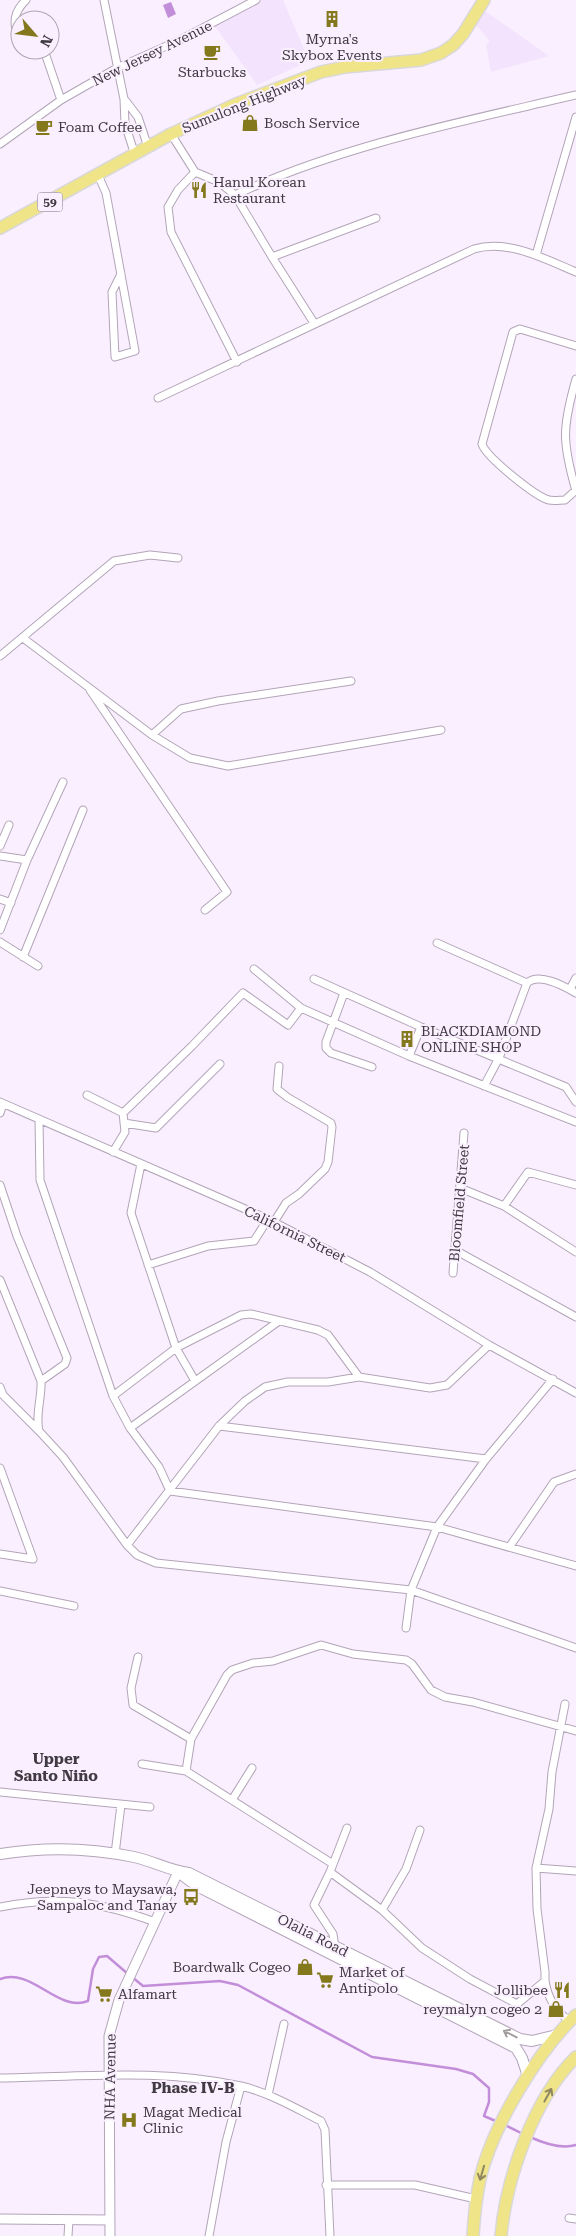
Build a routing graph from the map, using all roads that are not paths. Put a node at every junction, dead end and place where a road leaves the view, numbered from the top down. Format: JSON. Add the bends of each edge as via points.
{"nodes":[{"id":1,"x":26,"y":0,"type":"edge"},
{"id":2,"x":104,"y":0,"type":"edge"},
{"id":3,"x":256,"y":0,"type":"edge"},
{"id":4,"x":484,"y":0,"type":"edge"},
{"id":5,"x":18,"y":10,"type":"edge"},
{"id":6,"x":47,"y":60,"type":"edge"},
{"id":7,"x":117,"y":68,"type":"junction"},
{"id":8,"x":576,"y":95,"type":"edge"},
{"id":9,"x":124,"y":99,"type":"junction"},
{"id":10,"x":61,"y":100,"type":"junction"},
{"id":11,"x":576,"y":118,"type":"edge"},
{"id":12,"x":171,"y":134,"type":"junction"},
{"id":13,"x":0,"y":144,"type":"edge"},
{"id":14,"x":148,"y":147,"type":"junction"},
{"id":15,"x":135,"y":155,"type":"junction"},
{"id":16,"x":195,"y":172,"type":"junction"},
{"id":17,"x":98,"y":175,"type":"junction"},
{"id":18,"x":235,"y":195,"type":"junction"},
{"id":19,"x":376,"y":218,"type":"dead end"},
{"id":20,"x":0,"y":228,"type":"edge"},
{"id":21,"x":536,"y":255,"type":"junction"},
{"id":22,"x":272,"y":257,"type":"junction"},
{"id":23,"x":576,"y":272,"type":"edge"},
{"id":24,"x":121,"y":274,"type":"junction"},
{"id":25,"x":314,"y":323,"type":"junction"},
{"id":26,"x":576,"y":346,"type":"edge"},
{"id":27,"x":237,"y":362,"type":"junction"},
{"id":28,"x":576,"y":379,"type":"edge"},
{"id":29,"x":158,"y":398,"type":"dead end"},
{"id":30,"x":576,"y":490,"type":"edge"},
{"id":31,"x":178,"y":558,"type":"dead end"},
{"id":32,"x":23,"y":638,"type":"junction"},
{"id":33,"x":0,"y":656,"type":"edge"},
{"id":34,"x":351,"y":682,"type":"dead end"},
{"id":35,"x":86,"y":684,"type":"junction"},
{"id":36,"x":441,"y":730,"type":"dead end"},
{"id":37,"x":152,"y":735,"type":"junction"},
{"id":38,"x":63,"y":782,"type":"dead end"},
{"id":39,"x":83,"y":810,"type":"dead end"},
{"id":40,"x":9,"y":825,"type":"dead end"},
{"id":41,"x":0,"y":846,"type":"edge"},
{"id":42,"x":0,"y":856,"type":"edge"},
{"id":43,"x":27,"y":860,"type":"junction"},
{"id":44,"x":0,"y":899,"type":"edge"},
{"id":45,"x":11,"y":903,"type":"junction"},
{"id":46,"x":205,"y":910,"type":"dead end"},
{"id":47,"x":0,"y":930,"type":"edge"},
{"id":48,"x":0,"y":942,"type":"edge"},
{"id":49,"x":437,"y":943,"type":"dead end"},
{"id":50,"x":24,"y":957,"type":"junction"},
{"id":51,"x":38,"y":966,"type":"dead end"},
{"id":52,"x":254,"y":969,"type":"dead end"},
{"id":53,"x":576,"y":978,"type":"edge"},
{"id":54,"x":314,"y":979,"type":"dead end"},
{"id":55,"x":527,"y":983,"type":"junction"},
{"id":56,"x":573,"y":991,"type":"edge"},
{"id":57,"x":344,"y":993,"type":"junction"},
{"id":58,"x":301,"y":1008,"type":"junction"},
{"id":59,"x":333,"y":1024,"type":"junction"},
{"id":60,"x":420,"y":1027,"type":"junction"},
{"id":61,"x":409,"y":1056,"type":"junction"},
{"id":62,"x":499,"y":1058,"type":"junction"},
{"id":63,"x":220,"y":1064,"type":"dead end"},
{"id":64,"x":279,"y":1066,"type":"dead end"},
{"id":65,"x":372,"y":1068,"type":"dead end"},
{"id":66,"x":484,"y":1086,"type":"junction"},
{"id":67,"x":86,"y":1095,"type":"dead end"},
{"id":68,"x":576,"y":1102,"type":"edge"},
{"id":69,"x":2,"y":1103,"type":"edge"},
{"id":70,"x":0,"y":1113,"type":"edge"},
{"id":71,"x":123,"y":1113,"type":"junction"},
{"id":72,"x":40,"y":1119,"type":"junction"},
{"id":73,"x":576,"y":1122,"type":"edge"},
{"id":74,"x":124,"y":1123,"type":"junction"},
{"id":75,"x":464,"y":1133,"type":"dead end"},
{"id":76,"x":113,"y":1152,"type":"junction"},
{"id":77,"x":141,"y":1164,"type":"junction"},
{"id":78,"x":0,"y":1185,"type":"edge"},
{"id":79,"x":576,"y":1185,"type":"edge"},
{"id":80,"x":460,"y":1188,"type":"junction"},
{"id":81,"x":504,"y":1206,"type":"junction"},
{"id":82,"x":271,"y":1221,"type":"junction"},
{"id":83,"x":455,"y":1250,"type":"junction"},
{"id":84,"x":576,"y":1252,"type":"edge"},
{"id":85,"x":148,"y":1265,"type":"junction"},
{"id":86,"x":453,"y":1273,"type":"dead end"},
{"id":87,"x":0,"y":1280,"type":"edge"},
{"id":88,"x":576,"y":1317,"type":"edge"},
{"id":89,"x":279,"y":1322,"type":"junction"},
{"id":90,"x":489,"y":1345,"type":"junction"},
{"id":91,"x":176,"y":1348,"type":"junction"},
{"id":92,"x":359,"y":1377,"type":"junction"},
{"id":93,"x":553,"y":1380,"type":"junction"},
{"id":94,"x":41,"y":1381,"type":"junction"},
{"id":95,"x":195,"y":1382,"type":"junction"},
{"id":96,"x":0,"y":1388,"type":"edge"},
{"id":97,"x":576,"y":1393,"type":"edge"},
{"id":98,"x":113,"y":1396,"type":"junction"},
{"id":99,"x":219,"y":1426,"type":"junction"},
{"id":100,"x":130,"y":1428,"type":"junction"},
{"id":101,"x":39,"y":1431,"type":"junction"},
{"id":102,"x":486,"y":1459,"type":"junction"},
{"id":103,"x":0,"y":1468,"type":"edge"},
{"id":104,"x":576,"y":1474,"type":"edge"},
{"id":105,"x":170,"y":1491,"type":"junction"},
{"id":106,"x":437,"y":1527,"type":"junction"},
{"id":107,"x":127,"y":1546,"type":"junction"},
{"id":108,"x":510,"y":1546,"type":"junction"},
{"id":109,"x":0,"y":1554,"type":"edge"},
{"id":110,"x":576,"y":1566,"type":"edge"},
{"id":111,"x":411,"y":1590,"type":"junction"},
{"id":112,"x":0,"y":1591,"type":"edge"},
{"id":113,"x":74,"y":1606,"type":"dead end"},
{"id":114,"x":406,"y":1628,"type":"dead end"},
{"id":115,"x":576,"y":1648,"type":"edge"},
{"id":116,"x":138,"y":1657,"type":"dead end"},
{"id":117,"x":565,"y":1704,"type":"dead end"},
{"id":118,"x":560,"y":1727,"type":"junction"},
{"id":119,"x":576,"y":1731,"type":"edge"},
{"id":120,"x":191,"y":1739,"type":"junction"},
{"id":121,"x":142,"y":1764,"type":"dead end"},
{"id":122,"x":252,"y":1768,"type":"dead end"},
{"id":123,"x":186,"y":1770,"type":"junction"},
{"id":124,"x":0,"y":1792,"type":"edge"},
{"id":125,"x":232,"y":1800,"type":"junction"},
{"id":126,"x":121,"y":1805,"type":"junction"},
{"id":127,"x":150,"y":1807,"type":"dead end"},
{"id":128,"x":347,"y":1828,"type":"dead end"},
{"id":129,"x":420,"y":1830,"type":"dead end"},
{"id":130,"x":0,"y":1854,"type":"edge"},
{"id":131,"x":115,"y":1854,"type":"junction"},
{"id":132,"x":332,"y":1868,"type":"junction"},
{"id":133,"x":536,"y":1868,"type":"junction"},
{"id":134,"x":576,"y":1871,"type":"edge"},
{"id":135,"x":178,"y":1872,"type":"junction"},
{"id":136,"x":0,"y":1907,"type":"edge"},
{"id":137,"x":382,"y":1910,"type":"junction"},
{"id":138,"x":155,"y":1922,"type":"junction"},
{"id":139,"x":334,"y":1950,"type":"junction"},
{"id":140,"x":544,"y":1981,"type":"junction"},
{"id":141,"x":572,"y":2018,"type":"edge"},
{"id":142,"x":284,"y":2024,"type":"dead end"},
{"id":143,"x":557,"y":2035,"type":"junction"},
{"id":144,"x":575,"y":2060,"type":"edge"},
{"id":145,"x":108,"y":2075,"type":"junction"},
{"id":146,"x":528,"y":2076,"type":"junction"},
{"id":147,"x":0,"y":2078,"type":"edge"},
{"id":148,"x":241,"y":2086,"type":"junction"},
{"id":149,"x":270,"y":2095,"type":"junction"},
{"id":150,"x":326,"y":2185,"type":"junction"},
{"id":151,"x":476,"y":2199,"type":"junction"},
{"id":152,"x":0,"y":2219,"type":"edge"},
{"id":153,"x":69,"y":2220,"type":"junction"},
{"id":154,"x":110,"y":2220,"type":"junction"},
{"id":155,"x":68,"y":2236,"type":"edge"},
{"id":156,"x":110,"y":2236,"type":"edge"},
{"id":157,"x":209,"y":2236,"type":"edge"},
{"id":158,"x":330,"y":2236,"type":"edge"},
{"id":159,"x":473,"y":2236,"type":"edge"},
{"id":160,"x":502,"y":2236,"type":"edge"}],
"edges":[{"from":1,"to":5,"type":"street"},
{"from":2,"to":7,"type":"street"},
{"from":3,"to":7,"type":"street","name":"New Jersey Avenue","via":[[180,40]]},
{"from":4,"to":12,"type":"main road","name":"Sumulong Highway","number":"59","via":[[463,34],[441,53],[421,60],[321,72],[236,104]]},
{"from":6,"to":10,"type":"street"},
{"from":7,"to":9,"type":"street"},
{"from":7,"to":10,"type":"street","name":"New Jersey Avenue"},
{"from":8,"to":18,"type":"street","via":[[336,155]]},
{"from":9,"to":14,"type":"street","via":[[138,117]]},
{"from":9,"to":15,"type":"street","via":[[125,124]]},
{"from":10,"to":13,"type":"street","name":"New Jersey Avenue"},
{"from":11,"to":21,"type":"street"},
{"from":12,"to":14,"type":"main road","name":"Sumulong Highway","number":"59"},
{"from":12,"to":16,"type":"street"},
{"from":14,"to":15,"type":"main road","name":"Sumulong Highway","number":"59"},
{"from":15,"to":17,"type":"main road","name":"Sumulong Highway","number":"59"},
{"from":16,"to":18,"type":"street","via":[[219,182]]},
{"from":16,"to":27,"type":"street","via":[[178,190],[168,208],[171,232]]},
{"from":17,"to":20,"type":"main road","name":"Sumulong Highway","number":"59"},
{"from":17,"to":24,"type":"street","via":[[106,193]]},
{"from":18,"to":22,"type":"street"},
{"from":19,"to":22,"type":"street"},
{"from":21,"to":23,"type":"street"},
{"from":21,"to":25,"type":"street","via":[[499,246],[474,249]]},
{"from":22,"to":25,"type":"street"},
{"from":24,"to":24,"type":"street","via":[[135,351],[115,357],[112,292]]},
{"from":25,"to":27,"type":"street"},
{"from":26,"to":30,"type":"street","via":[[520,329],[513,332],[482,444],[498,462],[548,500],[565,500]]},
{"from":27,"to":29,"type":"street"},
{"from":28,"to":30,"type":"street","via":[[565,426],[565,449]]},
{"from":31,"to":32,"type":"street","via":[[150,555],[114,561]]},
{"from":32,"to":33,"type":"street"},
{"from":32,"to":35,"type":"street"},
{"from":34,"to":37,"type":"street","via":[[181,709]]},
{"from":35,"to":37,"type":"street"},
{"from":35,"to":46,"type":"street","via":[[227,892]]},
{"from":36,"to":37,"type":"street","via":[[228,766],[190,758]]},
{"from":38,"to":43,"type":"street"},
{"from":39,"to":50,"type":"street"},
{"from":40,"to":41,"type":"street"},
{"from":42,"to":43,"type":"street"},
{"from":43,"to":45,"type":"street"},
{"from":44,"to":45,"type":"street"},
{"from":45,"to":47,"type":"street"},
{"from":48,"to":50,"type":"street"},
{"from":49,"to":55,"type":"street"},
{"from":50,"to":51,"type":"street"},
{"from":52,"to":58,"type":"street"},
{"from":53,"to":56,"type":"street"},
{"from":54,"to":57,"type":"street"},
{"from":55,"to":56,"type":"street","via":[[539,979],[553,981]]},
{"from":55,"to":62,"type":"street"},
{"from":57,"to":59,"type":"street"},
{"from":57,"to":60,"type":"street"},
{"from":58,"to":59,"type":"street"},
{"from":58,"to":71,"type":"street","via":[[288,1025],[242,993]]},
{"from":59,"to":61,"type":"street"},
{"from":59,"to":65,"type":"street","via":[[326,1045],[328,1051]]},
{"from":60,"to":61,"type":"street"},
{"from":60,"to":62,"type":"street"},
{"from":61,"to":66,"type":"street"},
{"from":62,"to":66,"type":"street"},
{"from":62,"to":68,"type":"street","via":[[566,1087]]},
{"from":63,"to":74,"type":"street","via":[[156,1128]]},
{"from":64,"to":82,"type":"street","via":[[277,1089],[331,1123],[332,1127],[325,1169],[286,1203]]},
{"from":66,"to":73,"type":"street"},
{"from":67,"to":71,"type":"street"},
{"from":69,"to":70,"type":"street"},
{"from":69,"to":72,"type":"street","name":"California Street"},
{"from":71,"to":74,"type":"street"},
{"from":72,"to":76,"type":"street","name":"California Street"},
{"from":72,"to":98,"type":"street","via":[[40,1180]]},
{"from":74,"to":76,"type":"street","via":[[125,1132]]},
{"from":75,"to":80,"type":"street","name":"Bloomfield Street"},
{"from":76,"to":77,"type":"street","name":"California Street"},
{"from":77,"to":82,"type":"street","name":"California Street"},
{"from":77,"to":85,"type":"street","via":[[131,1212]]},
{"from":78,"to":94,"type":"street","via":[[17,1236],[67,1358],[64,1364]]},
{"from":79,"to":81,"type":"street","via":[[528,1172]]},
{"from":80,"to":81,"type":"street"},
{"from":80,"to":83,"type":"street","name":"Bloomfield Street"},
{"from":81,"to":84,"type":"street"},
{"from":82,"to":85,"type":"street","via":[[254,1240],[208,1246]]},
{"from":82,"to":90,"type":"street","name":"California Street","via":[[370,1272]]},
{"from":83,"to":86,"type":"street","name":"Bloomfield Street"},
{"from":83,"to":88,"type":"street"},
{"from":85,"to":91,"type":"street"},
{"from":87,"to":94,"type":"street"},
{"from":89,"to":91,"type":"street","via":[[252,1314],[241,1315]]},
{"from":89,"to":92,"type":"street","via":[[328,1335]]},
{"from":89,"to":95,"type":"street"},
{"from":90,"to":92,"type":"street","via":[[447,1385],[430,1388]]},
{"from":90,"to":93,"type":"street","name":"California Street"},
{"from":91,"to":95,"type":"street"},
{"from":91,"to":98,"type":"street"},
{"from":92,"to":99,"type":"street","via":[[328,1382],[288,1382],[265,1387]]},
{"from":93,"to":97,"type":"street","name":"California Street"},
{"from":93,"to":102,"type":"street"},
{"from":94,"to":101,"type":"street"},
{"from":95,"to":100,"type":"street"},
{"from":96,"to":101,"type":"street"},
{"from":98,"to":100,"type":"street"},
{"from":99,"to":102,"type":"street"},
{"from":99,"to":105,"type":"street"},
{"from":100,"to":105,"type":"street","via":[[159,1467]]},
{"from":101,"to":107,"type":"street","via":[[63,1457]]},
{"from":102,"to":106,"type":"street"},
{"from":103,"to":109,"type":"street","via":[[33,1560]]},
{"from":104,"to":108,"type":"street","via":[[554,1482]]},
{"from":105,"to":106,"type":"street"},
{"from":105,"to":107,"type":"street"},
{"from":106,"to":108,"type":"street"},
{"from":106,"to":111,"type":"street"},
{"from":107,"to":111,"type":"street","via":[[137,1555],[156,1563]]},
{"from":108,"to":110,"type":"street"},
{"from":111,"to":114,"type":"street"},
{"from":111,"to":115,"type":"street"},
{"from":112,"to":113,"type":"street"},
{"from":116,"to":120,"type":"street","via":[[131,1688],[133,1705]]},
{"from":117,"to":118,"type":"street"},
{"from":118,"to":119,"type":"street"},
{"from":118,"to":120,"type":"street","via":[[445,1697],[431,1690],[406,1660],[353,1654],[321,1645],[274,1661],[232,1670],[226,1675]]},
{"from":118,"to":133,"type":"street","via":[[549,1809]]},
{"from":120,"to":123,"type":"street"},
{"from":121,"to":123,"type":"street"},
{"from":122,"to":125,"type":"street"},
{"from":123,"to":125,"type":"street"},
{"from":124,"to":126,"type":"street"},
{"from":125,"to":132,"type":"street"},
{"from":126,"to":127,"type":"street"},
{"from":126,"to":131,"type":"street"},
{"from":128,"to":132,"type":"street"},
{"from":129,"to":137,"type":"street","via":[[406,1869]]},
{"from":130,"to":131,"type":"main road","name":"Olalia Road","via":[[22,1850]]},
{"from":131,"to":135,"type":"main road","name":"Olalia Road","via":[[136,1857]]},
{"from":132,"to":137,"type":"street"},
{"from":132,"to":139,"type":"street","via":[[314,1905],[333,1934]]},
{"from":133,"to":134,"type":"street"},
{"from":133,"to":140,"type":"street"},
{"from":135,"to":138,"type":"street","name":"NHA Avenue"},
{"from":135,"to":139,"type":"main road","name":"Olalia Road","via":[[197,1886]]},
{"from":136,"to":138,"type":"street","via":[[32,1902],[79,1901],[118,1908]]},
{"from":137,"to":140,"type":"street","via":[[422,1948],[517,2004]]},
{"from":138,"to":145,"type":"street","name":"NHA Avenue","via":[[119,2000],[108,2036]]},
{"from":143,"to":139,"type":"main road","name":"Olalia Road","one_way":true,"via":[[520,2039]]},
{"from":139,"to":146,"type":"main road","name":"Olalia Road","via":[[516,2048]]},
{"from":140,"to":141,"type":"street","via":[[556,2010]]},
{"from":141,"to":143,"type":"main road"},
{"from":142,"to":149,"type":"street"},
{"from":143,"to":146,"type":"main road"},
{"from":160,"to":144,"type":"main road","one_way":true,"via":[[507,2194],[522,2147],[552,2089]]},
{"from":145,"to":147,"type":"street"},
{"from":145,"to":148,"type":"street","via":[[175,2075]]},
{"from":145,"to":154,"type":"street","name":"NHA Avenue"},
{"from":146,"to":151,"type":"main road","one_way":true,"via":[[486,2157]]},
{"from":148,"to":149,"type":"street"},
{"from":148,"to":157,"type":"street","via":[[226,2142]]},
{"from":149,"to":150,"type":"street","via":[[322,2120]]},
{"from":150,"to":151,"type":"street","via":[[415,2185]]},
{"from":150,"to":158,"type":"street"},
{"from":151,"to":159,"type":"main road"},
{"from":152,"to":153,"type":"street"},
{"from":153,"to":154,"type":"street"},
{"from":153,"to":155,"type":"street"},
{"from":154,"to":156,"type":"street","name":"NHA Avenue"}]}
